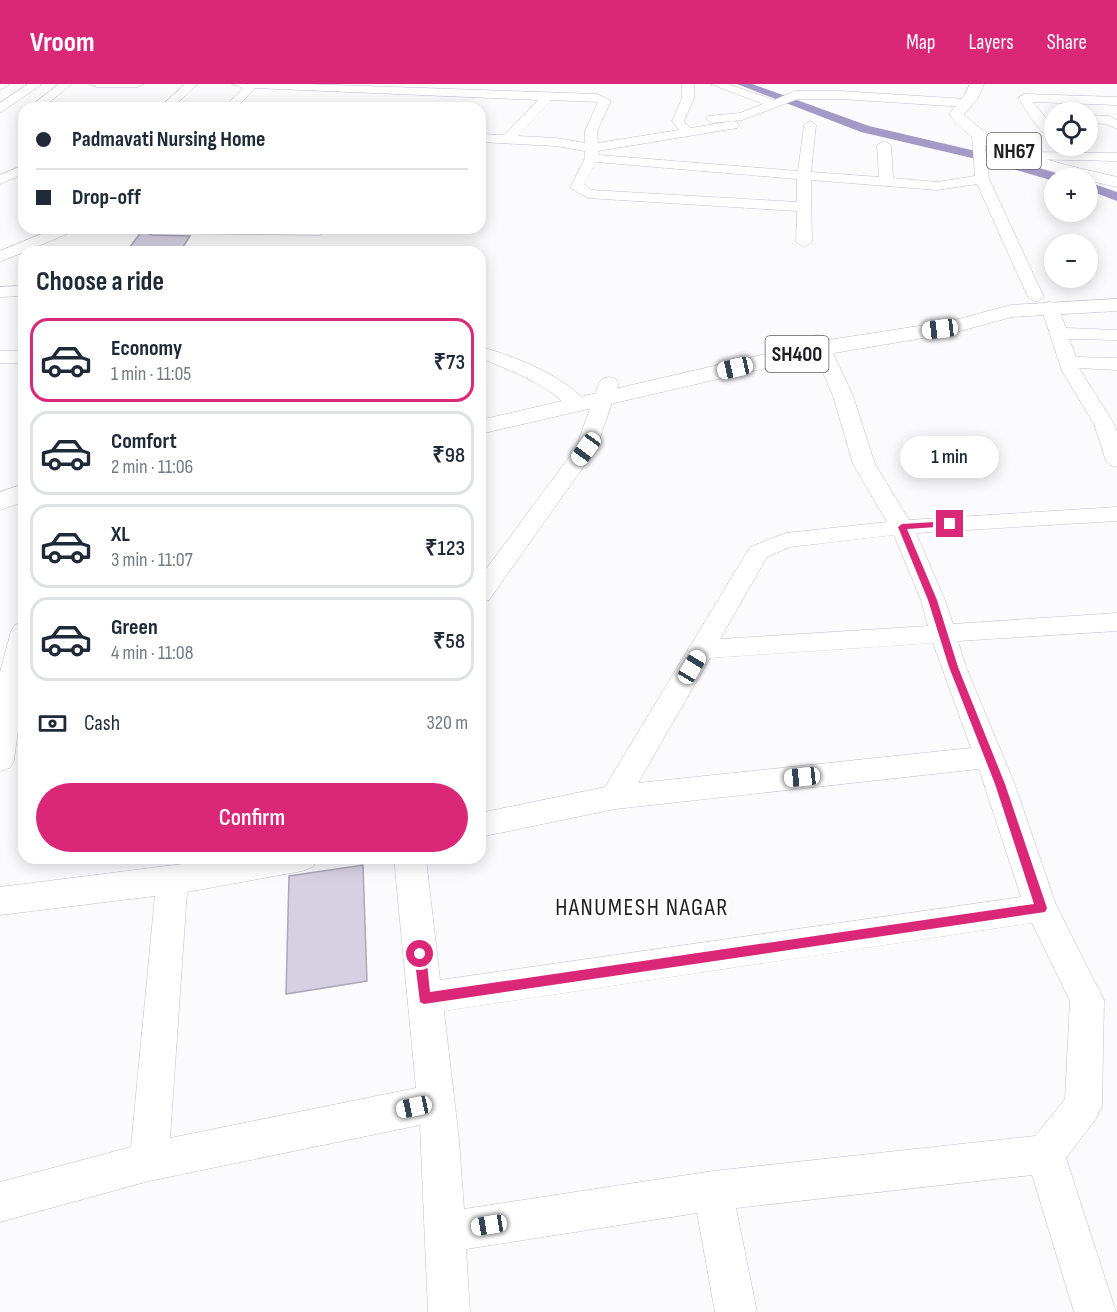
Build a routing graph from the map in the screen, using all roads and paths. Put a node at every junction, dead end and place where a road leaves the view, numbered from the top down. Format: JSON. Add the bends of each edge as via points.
{"nodes":[{"id":1,"x":36,"y":84,"type":"edge"},
{"id":2,"x":66,"y":84,"type":"edge"},
{"id":3,"x":125,"y":84,"type":"edge"},
{"id":4,"x":138,"y":84,"type":"edge"},
{"id":5,"x":192,"y":84,"type":"edge"},
{"id":6,"x":238,"y":84,"type":"edge"},
{"id":7,"x":252,"y":84,"type":"edge"},
{"id":8,"x":533,"y":84,"type":"edge"},
{"id":9,"x":688,"y":84,"type":"edge"},
{"id":10,"x":717,"y":84,"type":"edge"},
{"id":11,"x":753,"y":84,"type":"edge"},
{"id":12,"x":977,"y":84,"type":"edge"},
{"id":13,"x":93,"y":86,"type":"edge"},
{"id":14,"x":347,"y":87,"type":"edge"},
{"id":15,"x":416,"y":88,"type":"edge"},
{"id":16,"x":486,"y":89,"type":"edge"},
{"id":17,"x":524,"y":95,"type":"junction"},
{"id":18,"x":787,"y":95,"type":"edge"},
{"id":19,"x":548,"y":96,"type":"junction"},
{"id":20,"x":109,"y":98,"type":"dead end"},
{"id":21,"x":1117,"y":101,"type":"edge"},
{"id":22,"x":42,"y":102,"type":"edge"},
{"id":23,"x":172,"y":102,"type":"edge"},
{"id":24,"x":235,"y":102,"type":"edge"},
{"id":25,"x":333,"y":102,"type":"dead end"},
{"id":26,"x":406,"y":102,"type":"edge"},
{"id":27,"x":966,"y":103,"type":"junction"},
{"id":28,"x":0,"y":109,"type":"edge"},
{"id":29,"x":1037,"y":116,"type":"junction"},
{"id":30,"x":1044,"y":116,"type":"edge"},
{"id":31,"x":1098,"y":119,"type":"edge"},
{"id":32,"x":1044,"y":124,"type":"edge"},
{"id":33,"x":1117,"y":124,"type":"edge"},
{"id":34,"x":810,"y":125,"type":"dead end"},
{"id":35,"x":646,"y":126,"type":"dead end"},
{"id":36,"x":682,"y":127,"type":"junction"},
{"id":37,"x":978,"y":135,"type":"junction"},
{"id":38,"x":486,"y":138,"type":"edge"},
{"id":39,"x":507,"y":140,"type":"junction"},
{"id":40,"x":884,"y":145,"type":"dead end"},
{"id":41,"x":591,"y":153,"type":"junction"},
{"id":42,"x":1027,"y":156,"type":"junction"},
{"id":43,"x":1117,"y":157,"type":"edge"},
{"id":44,"x":18,"y":165,"type":"edge"},
{"id":45,"x":804,"y":174,"type":"junction"},
{"id":46,"x":982,"y":179,"type":"junction"},
{"id":47,"x":0,"y":180,"type":"edge"},
{"id":48,"x":886,"y":181,"type":"junction"},
{"id":49,"x":1117,"y":182,"type":"edge"},
{"id":50,"x":804,"y":207,"type":"junction"},
{"id":51,"x":55,"y":234,"type":"edge"},
{"id":52,"x":213,"y":234,"type":"edge"},
{"id":53,"x":804,"y":242,"type":"dead end"},
{"id":54,"x":207,"y":244,"type":"dead end"},
{"id":55,"x":26,"y":246,"type":"edge"},
{"id":56,"x":18,"y":249,"type":"edge"},
{"id":57,"x":0,"y":257,"type":"edge"},
{"id":58,"x":18,"y":291,"type":"edge"},
{"id":59,"x":0,"y":292,"type":"edge"},
{"id":60,"x":1117,"y":295,"type":"edge"},
{"id":61,"x":1043,"y":302,"type":"junction"},
{"id":62,"x":1117,"y":305,"type":"edge"},
{"id":63,"x":1058,"y":333,"type":"junction"},
{"id":64,"x":1117,"y":335,"type":"edge"},
{"id":65,"x":820,"y":344,"type":"junction"},
{"id":66,"x":486,"y":354,"type":"edge"},
{"id":67,"x":0,"y":357,"type":"edge"},
{"id":68,"x":18,"y":357,"type":"edge"},
{"id":69,"x":1068,"y":362,"type":"junction"},
{"id":70,"x":1117,"y":364,"type":"edge"},
{"id":71,"x":607,"y":391,"type":"junction"},
{"id":72,"x":572,"y":399,"type":"junction"},
{"id":73,"x":486,"y":410,"type":"edge"},
{"id":74,"x":486,"y":425,"type":"edge"},
{"id":75,"x":1112,"y":432,"type":"edge"},
{"id":76,"x":1117,"y":461,"type":"edge"},
{"id":77,"x":18,"y":494,"type":"edge"},
{"id":78,"x":0,"y":502,"type":"edge"},
{"id":79,"x":18,"y":509,"type":"edge"},
{"id":80,"x":1117,"y":514,"type":"edge"},
{"id":81,"x":0,"y":516,"type":"edge"},
{"id":82,"x":902,"y":527,"type":"junction"},
{"id":83,"x":486,"y":586,"type":"edge"},
{"id":84,"x":1117,"y":622,"type":"edge"},
{"id":85,"x":943,"y":634,"type":"junction"},
{"id":86,"x":704,"y":649,"type":"junction"},
{"id":87,"x":18,"y":654,"type":"edge"},
{"id":88,"x":9,"y":749,"type":"edge"},
{"id":89,"x":989,"y":757,"type":"junction"},
{"id":90,"x":615,"y":797,"type":"junction"},
{"id":91,"x":486,"y":824,"type":"edge"},
{"id":92,"x":267,"y":864,"type":"edge"},
{"id":93,"x":411,"y":864,"type":"edge"},
{"id":94,"x":172,"y":880,"type":"junction"},
{"id":95,"x":0,"y":901,"type":"edge"},
{"id":96,"x":1041,"y":908,"type":"junction"},
{"id":97,"x":424,"y":998,"type":"junction"},
{"id":98,"x":436,"y":1102,"type":"junction"},
{"id":99,"x":1045,"y":1154,"type":"junction"},
{"id":100,"x":149,"y":1162,"type":"junction"},
{"id":101,"x":713,"y":1191,"type":"junction"},
{"id":102,"x":0,"y":1202,"type":"edge"},
{"id":103,"x":444,"y":1232,"type":"junction"},
{"id":104,"x":449,"y":1312,"type":"edge"},
{"id":105,"x":736,"y":1312,"type":"edge"},
{"id":106,"x":1095,"y":1312,"type":"edge"}],
"edges":[{"from":1,"to":28,"type":"street"},
{"from":2,"to":22,"type":"street"},
{"from":3,"to":4,"type":"street"},
{"from":3,"to":13,"type":"street"},
{"from":3,"to":20,"type":"street"},
{"from":5,"to":23,"type":"street"},
{"from":6,"to":7,"type":"street"},
{"from":7,"to":14,"type":"street"},
{"from":7,"to":24,"type":"street"},
{"from":8,"to":17,"type":"street"},
{"from":9,"to":36,"type":"street"},
{"from":10,"to":18,"type":"street"},
{"from":11,"to":18,"type":"street"},
{"from":12,"to":27,"type":"main road","number":"NH67"},
{"from":14,"to":15,"type":"street"},
{"from":14,"to":25,"type":"street"},
{"from":15,"to":16,"type":"street"},
{"from":15,"to":26,"type":"street"},
{"from":16,"to":17,"type":"street"},
{"from":17,"to":19,"type":"street"},
{"from":18,"to":27,"type":"street"},
{"from":18,"to":36,"type":"street","via":[[733,126]]},
{"from":19,"to":39,"type":"street"},
{"from":19,"to":41,"type":"street","via":[[604,99]]},
{"from":21,"to":29,"type":"street","via":[[1025,97]]},
{"from":27,"to":37,"type":"main road","number":"NH67","via":[[956,114],[962,124]]},
{"from":29,"to":30,"type":"street"},
{"from":29,"to":32,"type":"street"},
{"from":31,"to":33,"type":"street"},
{"from":34,"to":45,"type":"street"},
{"from":35,"to":36,"type":"street"},
{"from":36,"to":41,"type":"street"},
{"from":37,"to":42,"type":"main road","number":"NH67"},
{"from":37,"to":46,"type":"street"},
{"from":38,"to":39,"type":"street"},
{"from":39,"to":41,"type":"street","via":[[556,142]]},
{"from":40,"to":48,"type":"street"},
{"from":41,"to":45,"type":"street","via":[[723,162]]},
{"from":41,"to":50,"type":"street","via":[[577,184],[588,194]]},
{"from":42,"to":43,"type":"street"},
{"from":42,"to":49,"type":"main road","number":"NH67"},
{"from":44,"to":47,"type":"street"},
{"from":45,"to":48,"type":"street"},
{"from":45,"to":50,"type":"street"},
{"from":46,"to":48,"type":"street","via":[[938,186]]},
{"from":46,"to":61,"type":"street"},
{"from":50,"to":53,"type":"street"},
{"from":51,"to":55,"type":"street"},
{"from":52,"to":54,"type":"street"},
{"from":56,"to":57,"type":"street"},
{"from":58,"to":59,"type":"street"},
{"from":60,"to":61,"type":"main road","number":"SH400"},
{"from":61,"to":62,"type":"main road","number":"SH400"},
{"from":61,"to":63,"type":"street"},
{"from":61,"to":65,"type":"main road","number":"SH400","via":[[953,327]]},
{"from":63,"to":64,"type":"street"},
{"from":63,"to":69,"type":"street"},
{"from":65,"to":71,"type":"main road","number":"SH400"},
{"from":65,"to":82,"type":"street","via":[[843,396],[864,464]]},
{"from":66,"to":72,"type":"street","via":[[532,373]]},
{"from":67,"to":68,"type":"street"},
{"from":69,"to":70,"type":"street"},
{"from":69,"to":75,"type":"street","via":[[1075,379]]},
{"from":71,"to":72,"type":"main road","number":"SH400"},
{"from":71,"to":83,"type":"street","via":[[586,449]]},
{"from":72,"to":73,"type":"main road","number":"SH400"},
{"from":72,"to":74,"type":"main road","number":"SH400"},
{"from":75,"to":76,"type":"street"},
{"from":77,"to":78,"type":"main road"},
{"from":79,"to":81,"type":"main road"},
{"from":80,"to":82,"type":"street"},
{"from":82,"to":85,"type":"street"},
{"from":82,"to":86,"type":"street","via":[[786,540],[758,552]]},
{"from":84,"to":85,"type":"street"},
{"from":85,"to":86,"type":"street"},
{"from":85,"to":89,"type":"street"},
{"from":86,"to":90,"type":"street"},
{"from":87,"to":88,"type":"street","via":[[12,678]]},
{"from":89,"to":90,"type":"street"},
{"from":89,"to":96,"type":"street"},
{"from":90,"to":91,"type":"street"},
{"from":92,"to":94,"type":"street"},
{"from":93,"to":97,"type":"street"},
{"from":94,"to":95,"type":"street"},
{"from":94,"to":100,"type":"street"},
{"from":96,"to":97,"type":"street"},
{"from":96,"to":99,"type":"street","via":[[1087,1000],[1083,1106]]},
{"from":97,"to":98,"type":"street"},
{"from":98,"to":100,"type":"street"},
{"from":98,"to":103,"type":"street"},
{"from":99,"to":101,"type":"street"},
{"from":99,"to":106,"type":"street"},
{"from":100,"to":102,"type":"street"},
{"from":101,"to":103,"type":"street"},
{"from":101,"to":105,"type":"street"},
{"from":103,"to":104,"type":"street"}]}
